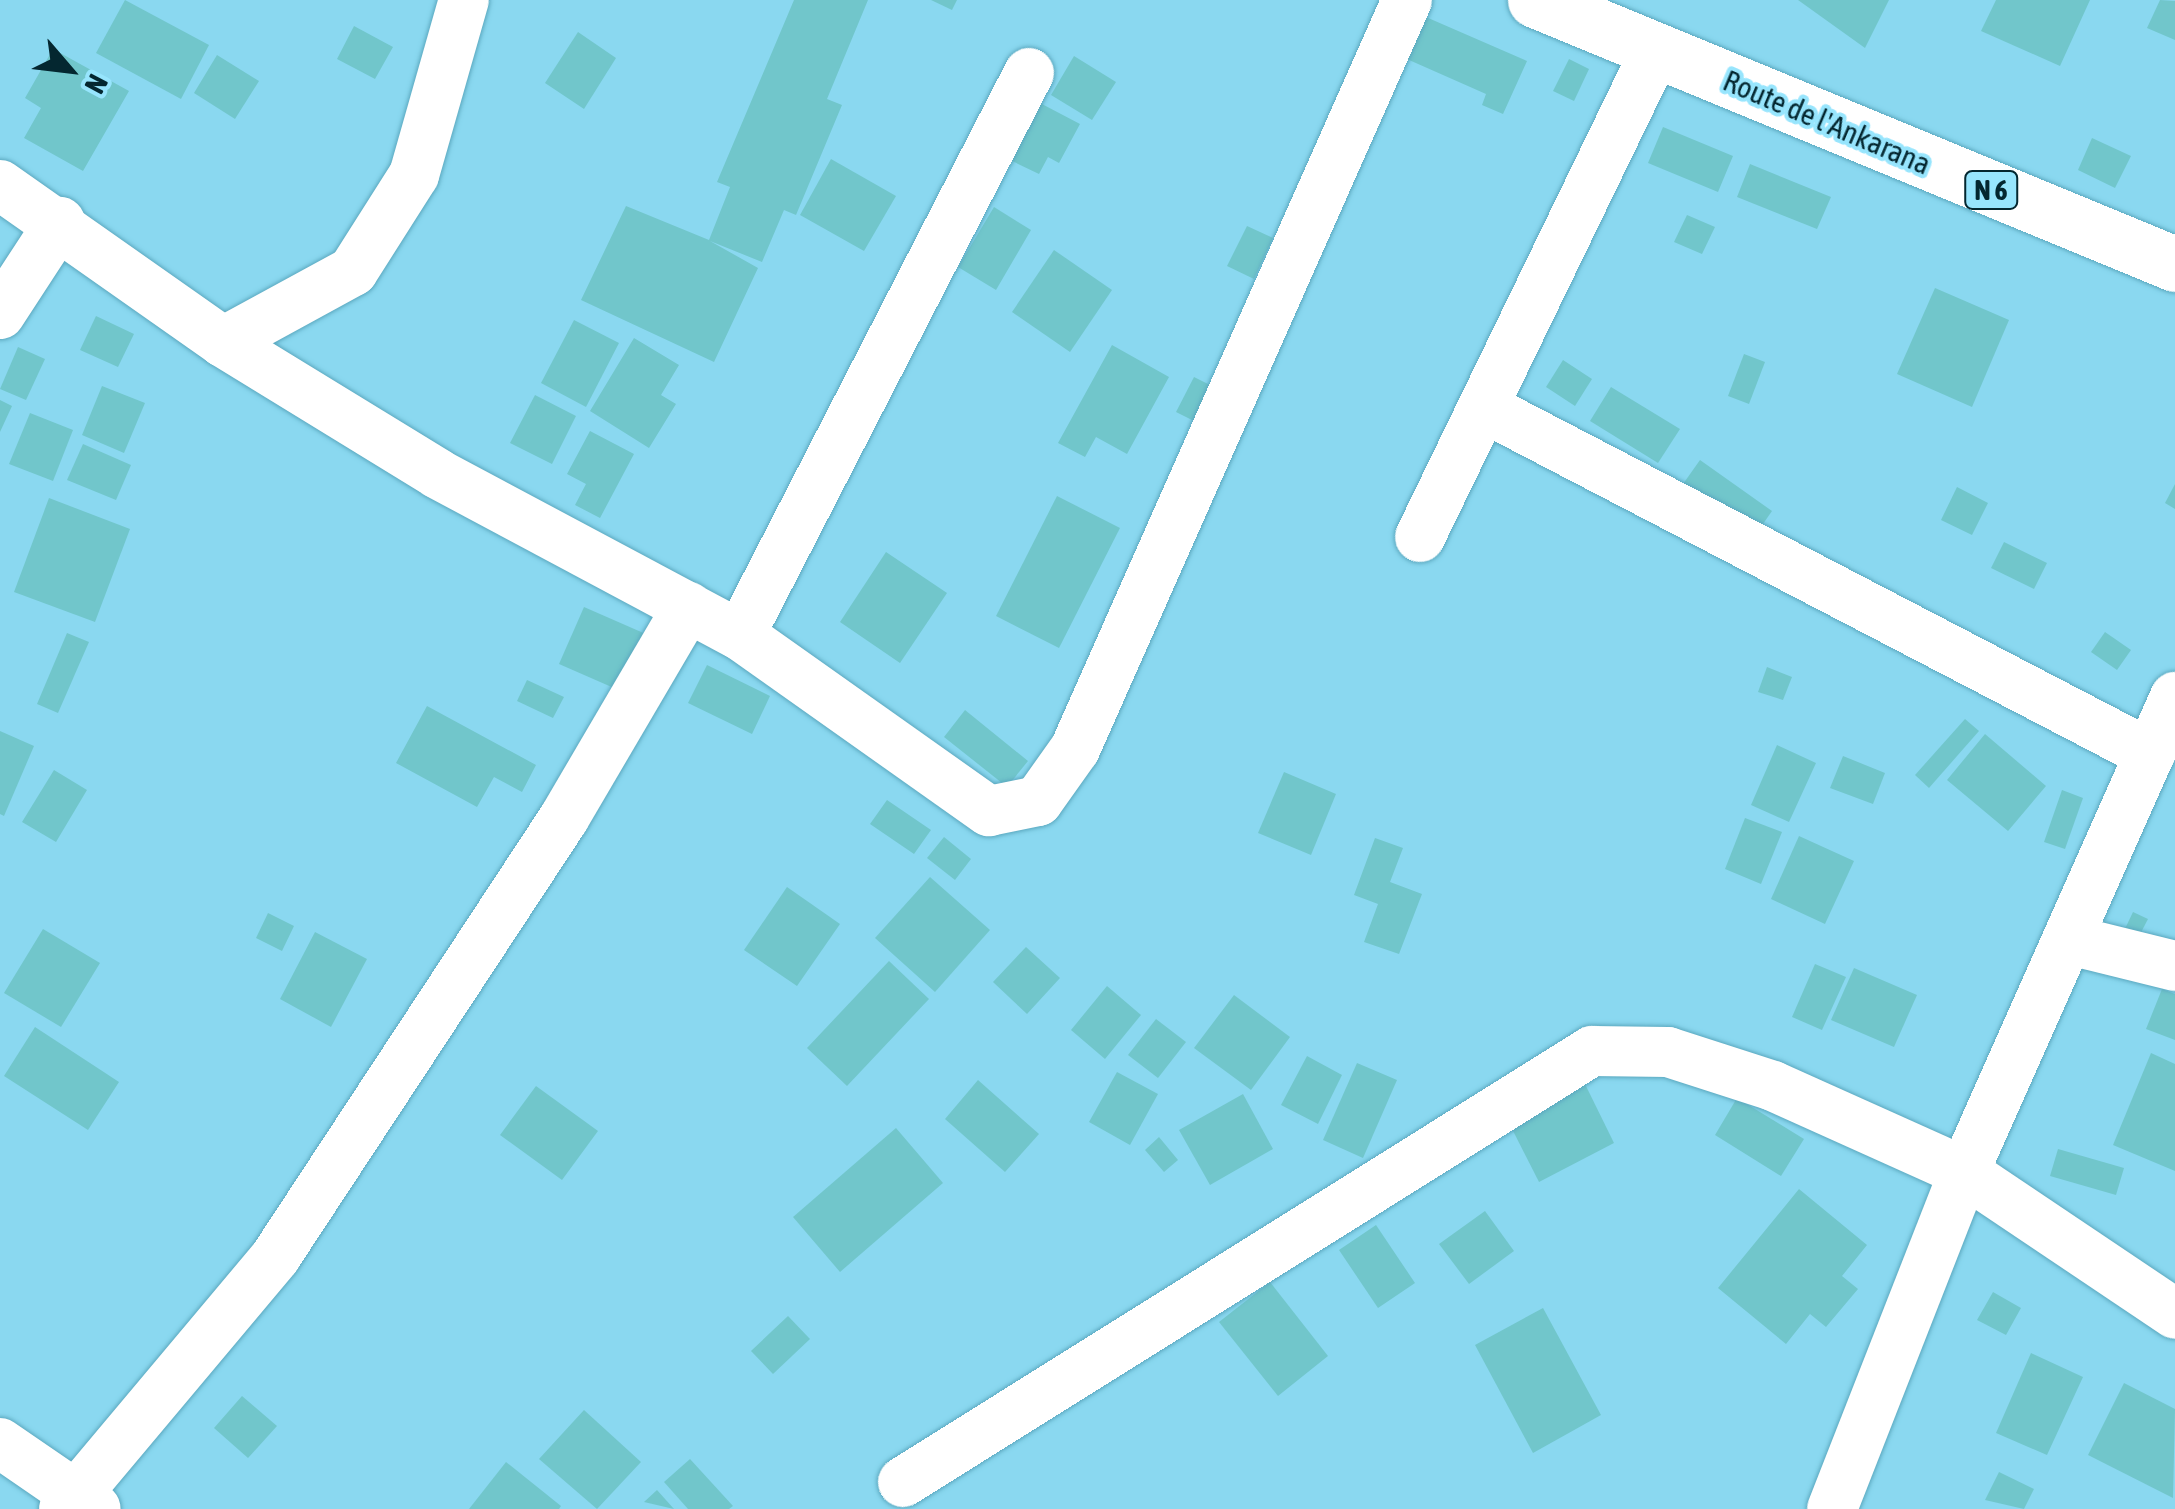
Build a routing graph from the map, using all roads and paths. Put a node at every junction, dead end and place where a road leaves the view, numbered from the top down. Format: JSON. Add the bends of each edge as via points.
{"nodes":[{"id":1,"x":464,"y":0,"type":"edge"},
{"id":2,"x":1407,"y":0,"type":"edge"},
{"id":3,"x":1536,"y":0,"type":"edge"},
{"id":4,"x":1657,"y":48,"type":"junction"},
{"id":5,"x":1029,"y":73,"type":"dead end"},
{"id":6,"x":0,"y":185,"type":"edge"},
{"id":7,"x":60,"y":222,"type":"junction"},
{"id":8,"x":2175,"y":264,"type":"edge"},
{"id":9,"x":0,"y":314,"type":"edge"},
{"id":10,"x":223,"y":342,"type":"junction"},
{"id":11,"x":1484,"y":407,"type":"junction"},
{"id":12,"x":1420,"y":537,"type":"dead end"},
{"id":13,"x":688,"y":608,"type":"junction"},
{"id":14,"x":740,"y":635,"type":"junction"},
{"id":15,"x":2175,"y":697,"type":"edge"},
{"id":16,"x":2150,"y":754,"type":"junction"},
{"id":17,"x":2074,"y":940,"type":"junction"},
{"id":18,"x":2175,"y":966,"type":"edge"},
{"id":19,"x":1964,"y":1172,"type":"junction"},
{"id":20,"x":2175,"y":1314,"type":"edge"},
{"id":21,"x":0,"y":1443,"type":"edge"},
{"id":22,"x":903,"y":1482,"type":"dead end"},
{"id":23,"x":78,"y":1504,"type":"edge"},
{"id":24,"x":1832,"y":1509,"type":"edge"}],
"edges":[{"from":1,"to":10,"type":"street","via":[[414,175],[353,271]]},
{"from":2,"to":14,"type":"street","via":[[1075,749],[1038,801],[990,811]]},
{"from":3,"to":4,"type":"main road","name":"Route de l'Ankarana","number":"N 6"},
{"from":4,"to":8,"type":"main road","name":"Route de l'Ankarana","number":"N 6"},
{"from":4,"to":11,"type":"street"},
{"from":5,"to":14,"type":"street"},
{"from":6,"to":7,"type":"street"},
{"from":7,"to":9,"type":"street"},
{"from":7,"to":10,"type":"street"},
{"from":10,"to":13,"type":"street","via":[[438,474]]},
{"from":11,"to":12,"type":"street"},
{"from":11,"to":16,"type":"street"},
{"from":13,"to":14,"type":"street"},
{"from":13,"to":23,"type":"street","via":[[564,818],[276,1256]]},
{"from":15,"to":16,"type":"street"},
{"from":16,"to":17,"type":"street"},
{"from":17,"to":18,"type":"street"},
{"from":17,"to":19,"type":"street"},
{"from":19,"to":20,"type":"street"},
{"from":19,"to":22,"type":"street","via":[[1772,1086],[1668,1052],[1592,1051]]},
{"from":19,"to":24,"type":"street"},
{"from":21,"to":23,"type":"street"}]}
